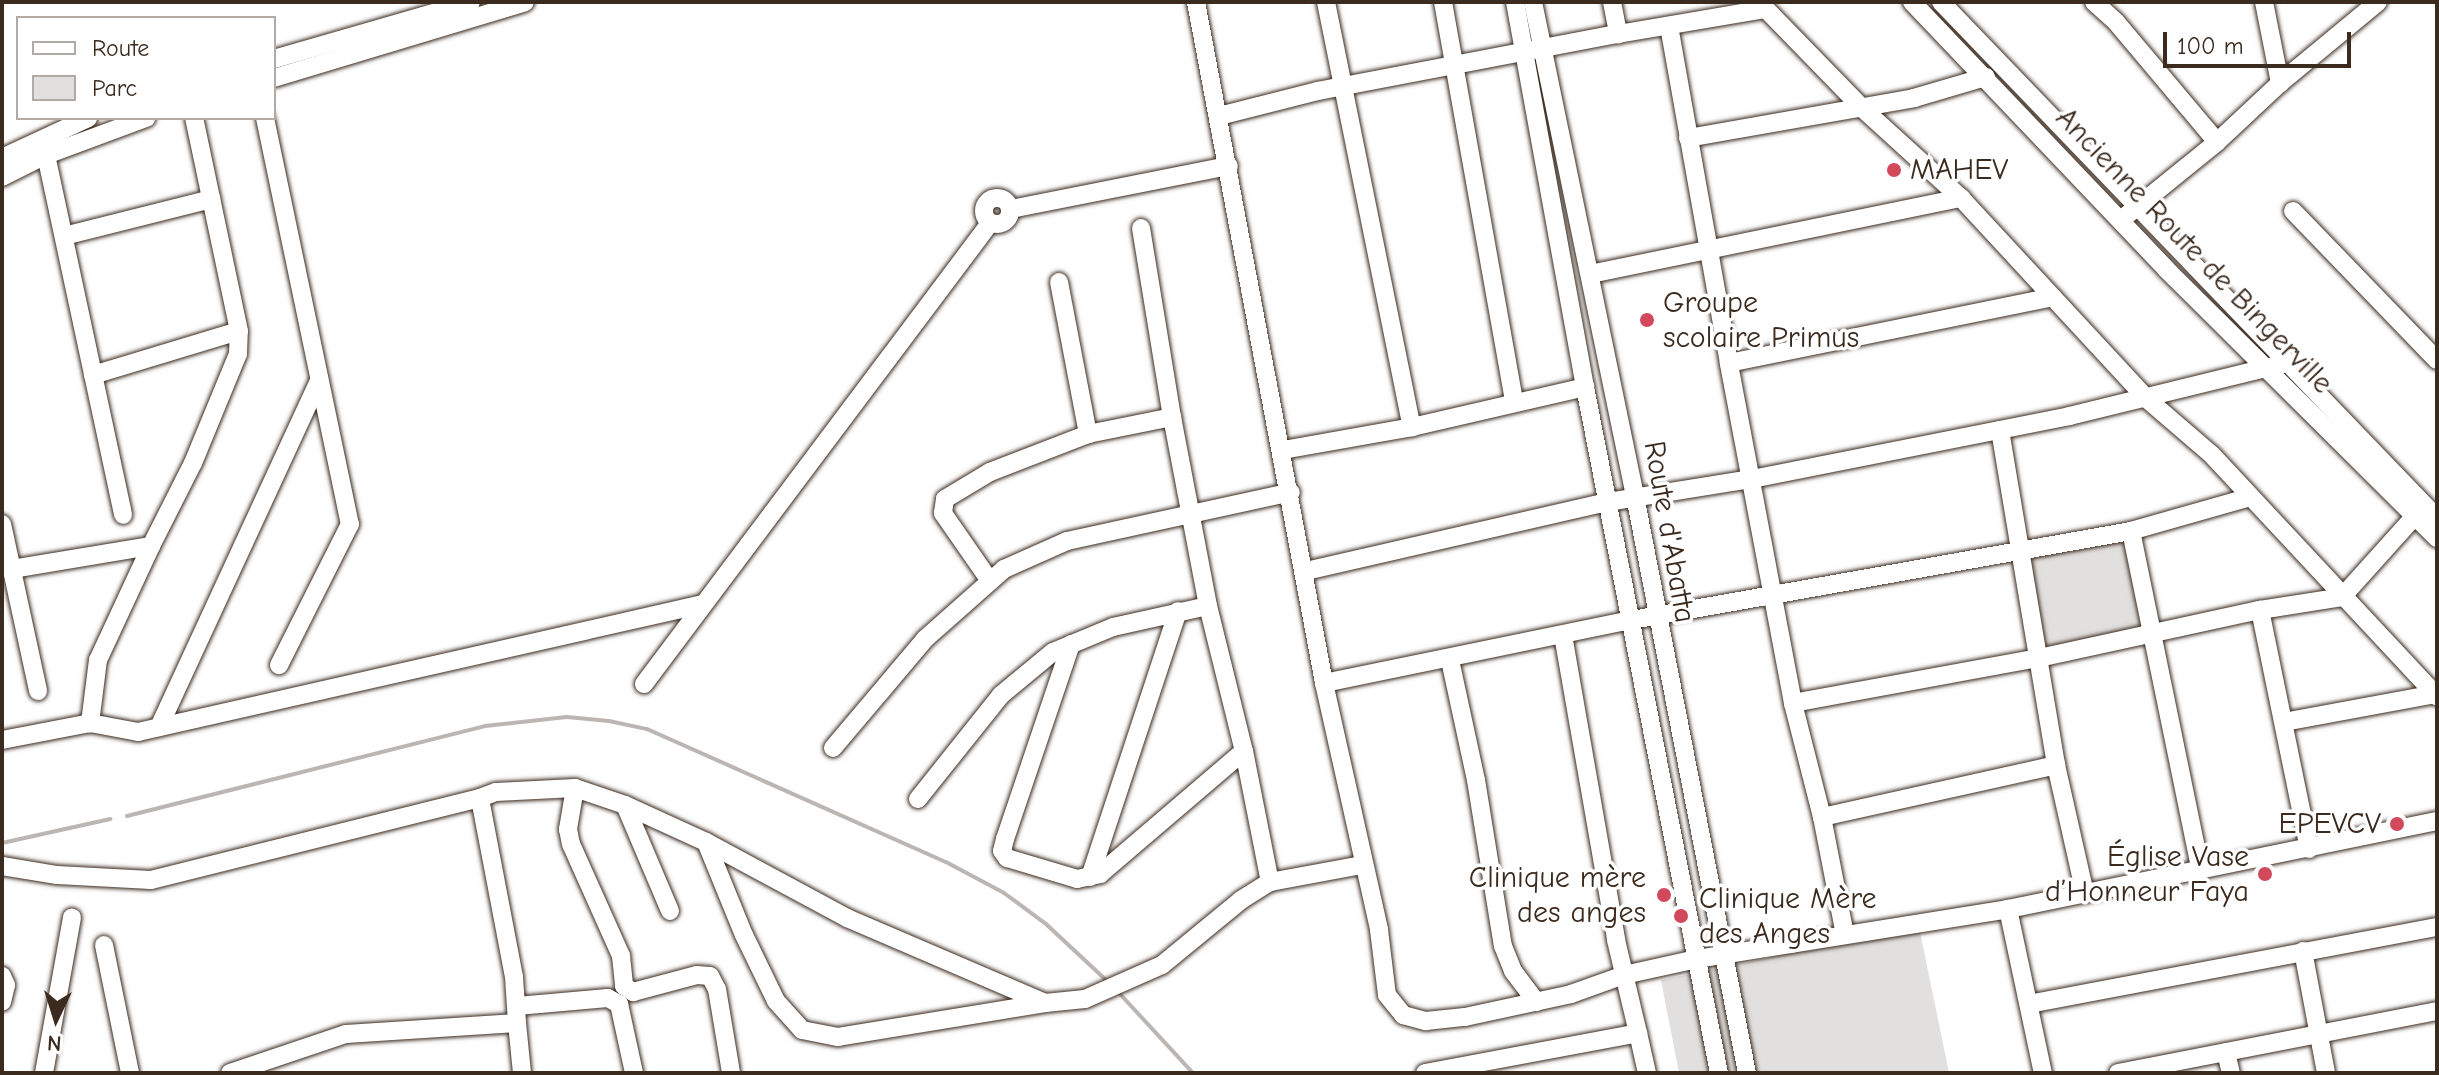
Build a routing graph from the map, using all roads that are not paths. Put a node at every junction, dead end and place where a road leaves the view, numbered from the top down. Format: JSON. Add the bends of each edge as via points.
{"nodes":[{"id":1,"x":471,"y":2,"type":"edge"},
{"id":2,"x":525,"y":2,"type":"edge"},
{"id":3,"x":1196,"y":2,"type":"edge"},
{"id":4,"x":1326,"y":2,"type":"edge"},
{"id":5,"x":1443,"y":2,"type":"edge"},
{"id":6,"x":1515,"y":2,"type":"edge"},
{"id":7,"x":1533,"y":2,"type":"edge"},
{"id":8,"x":1612,"y":2,"type":"edge"},
{"id":9,"x":1912,"y":2,"type":"edge"},
{"id":10,"x":1941,"y":2,"type":"edge"},
{"id":11,"x":2094,"y":2,"type":"edge"},
{"id":12,"x":2116,"y":2,"type":"edge"},
{"id":13,"x":2264,"y":2,"type":"edge"},
{"id":14,"x":2378,"y":2,"type":"edge"},
{"id":15,"x":1762,"y":6,"type":"edge"},
{"id":16,"x":2116,"y":22,"type":"junction"},
{"id":17,"x":1669,"y":26,"type":"junction"},
{"id":18,"x":1618,"y":34,"type":"junction"},
{"id":19,"x":1533,"y":50,"type":"junction"},
{"id":20,"x":276,"y":58,"type":"edge"},
{"id":21,"x":1452,"y":68,"type":"junction"},
{"id":22,"x":276,"y":77,"type":"edge"},
{"id":23,"x":1986,"y":77,"type":"junction"},
{"id":24,"x":2280,"y":83,"type":"junction"},
{"id":25,"x":1344,"y":86,"type":"junction"},
{"id":26,"x":1862,"y":108,"type":"junction"},
{"id":27,"x":1219,"y":116,"type":"junction"},
{"id":28,"x":84,"y":120,"type":"edge"},
{"id":29,"x":141,"y":120,"type":"edge"},
{"id":30,"x":194,"y":120,"type":"edge"},
{"id":31,"x":265,"y":120,"type":"edge"},
{"id":32,"x":1688,"y":138,"type":"junction"},
{"id":33,"x":2217,"y":142,"type":"junction"},
{"id":34,"x":46,"y":155,"type":"junction"},
{"id":35,"x":2,"y":158,"type":"edge"},
{"id":36,"x":1229,"y":166,"type":"junction"},
{"id":37,"x":2,"y":177,"type":"edge"},
{"id":38,"x":1961,"y":198,"type":"junction"},
{"id":39,"x":211,"y":199,"type":"junction"},
{"id":40,"x":2137,"y":207,"type":"junction"},
{"id":41,"x":2293,"y":211,"type":"dead end"},
{"id":42,"x":2121,"y":219,"type":"junction"},
{"id":43,"x":1141,"y":228,"type":"dead end"},
{"id":44,"x":64,"y":236,"type":"junction"},
{"id":45,"x":1706,"y":251,"type":"junction"},
{"id":46,"x":1590,"y":274,"type":"junction"},
{"id":47,"x":1059,"y":282,"type":"dead end"},
{"id":48,"x":2052,"y":297,"type":"junction"},
{"id":49,"x":239,"y":331,"type":"junction"},
{"id":50,"x":2437,"y":360,"type":"edge"},
{"id":51,"x":1729,"y":363,"type":"junction"},
{"id":52,"x":2278,"y":366,"type":"junction"},
{"id":53,"x":93,"y":375,"type":"junction"},
{"id":54,"x":319,"y":380,"type":"junction"},
{"id":55,"x":1585,"y":387,"type":"junction"},
{"id":56,"x":2147,"y":399,"type":"junction"},
{"id":57,"x":1514,"y":400,"type":"junction"},
{"id":58,"x":1172,"y":417,"type":"junction"},
{"id":59,"x":1412,"y":427,"type":"junction"},
{"id":60,"x":2000,"y":430,"type":"junction"},
{"id":61,"x":1088,"y":434,"type":"junction"},
{"id":62,"x":1283,"y":450,"type":"junction"},
{"id":63,"x":1752,"y":479,"type":"junction"},
{"id":64,"x":1291,"y":492,"type":"junction"},
{"id":65,"x":1635,"y":496,"type":"junction"},
{"id":66,"x":2250,"y":497,"type":"junction"},
{"id":67,"x":1608,"y":502,"type":"junction"},
{"id":68,"x":1192,"y":513,"type":"junction"},
{"id":69,"x":123,"y":515,"type":"dead end"},
{"id":70,"x":2415,"y":516,"type":"junction"},
{"id":71,"x":2437,"y":518,"type":"edge"},
{"id":72,"x":2,"y":524,"type":"edge"},
{"id":73,"x":2131,"y":531,"type":"junction"},
{"id":74,"x":2437,"y":538,"type":"edge"},
{"id":75,"x":151,"y":546,"type":"junction"},
{"id":76,"x":2022,"y":548,"type":"junction"},
{"id":77,"x":12,"y":569,"type":"junction"},
{"id":78,"x":1306,"y":571,"type":"junction"},
{"id":79,"x":990,"y":581,"type":"junction"},
{"id":80,"x":1772,"y":595,"type":"junction"},
{"id":81,"x":2342,"y":597,"type":"junction"},
{"id":82,"x":703,"y":604,"type":"junction"},
{"id":83,"x":1208,"y":606,"type":"junction"},
{"id":84,"x":2260,"y":610,"type":"junction"},
{"id":85,"x":1178,"y":611,"type":"junction"},
{"id":86,"x":1656,"y":616,"type":"junction"},
{"id":87,"x":1632,"y":620,"type":"junction"},
{"id":88,"x":2153,"y":634,"type":"junction"},
{"id":89,"x":1563,"y":635,"type":"junction"},
{"id":90,"x":1071,"y":644,"type":"junction"},
{"id":91,"x":2039,"y":658,"type":"junction"},
{"id":92,"x":1450,"y":660,"type":"junction"},
{"id":93,"x":279,"y":665,"type":"dead end"},
{"id":94,"x":1324,"y":683,"type":"junction"},
{"id":95,"x":644,"y":684,"type":"dead end"},
{"id":96,"x":38,"y":691,"type":"dead end"},
{"id":97,"x":2436,"y":695,"type":"edge"},
{"id":98,"x":1793,"y":703,"type":"junction"},
{"id":99,"x":2284,"y":722,"type":"junction"},
{"id":100,"x":90,"y":723,"type":"junction"},
{"id":101,"x":159,"y":727,"type":"junction"},
{"id":102,"x":2,"y":740,"type":"edge"},
{"id":103,"x":833,"y":748,"type":"dead end"},
{"id":104,"x":1244,"y":751,"type":"junction"},
{"id":105,"x":2056,"y":765,"type":"junction"},
{"id":106,"x":575,"y":788,"type":"junction"},
{"id":107,"x":480,"y":798,"type":"junction"},
{"id":108,"x":918,"y":799,"type":"dead end"},
{"id":109,"x":625,"y":805,"type":"junction"},
{"id":110,"x":1822,"y":817,"type":"junction"},
{"id":111,"x":2437,"y":821,"type":"edge"},
{"id":112,"x":706,"y":842,"type":"junction"},
{"id":113,"x":2309,"y":849,"type":"junction"},
{"id":114,"x":1362,"y":865,"type":"junction"},
{"id":115,"x":2,"y":866,"type":"edge"},
{"id":116,"x":2201,"y":871,"type":"junction"},
{"id":117,"x":1090,"y":877,"type":"junction"},
{"id":118,"x":1270,"y":882,"type":"junction"},
{"id":119,"x":2085,"y":894,"type":"junction"},
{"id":120,"x":2008,"y":909,"type":"junction"},
{"id":121,"x":670,"y":911,"type":"dead end"},
{"id":122,"x":72,"y":918,"type":"dead end"},
{"id":123,"x":2437,"y":927,"type":"edge"},
{"id":124,"x":1845,"y":935,"type":"junction"},
{"id":125,"x":104,"y":945,"type":"dead end"},
{"id":126,"x":2303,"y":951,"type":"junction"},
{"id":127,"x":1724,"y":955,"type":"junction"},
{"id":128,"x":1697,"y":959,"type":"junction"},
{"id":129,"x":1624,"y":975,"type":"junction"},
{"id":130,"x":2,"y":976,"type":"edge"},
{"id":131,"x":2,"y":1002,"type":"edge"},
{"id":132,"x":1536,"y":1002,"type":"junction"},
{"id":133,"x":1045,"y":1003,"type":"junction"},
{"id":134,"x":2029,"y":1004,"type":"junction"},
{"id":135,"x":2437,"y":1011,"type":"edge"},
{"id":136,"x":517,"y":1014,"type":"junction"},
{"id":137,"x":1638,"y":1033,"type":"junction"},
{"id":138,"x":2319,"y":1033,"type":"junction"},
{"id":139,"x":2226,"y":1052,"type":"junction"},
{"id":140,"x":2130,"y":1072,"type":"edge"},
{"id":141,"x":44,"y":1073,"type":"edge"},
{"id":142,"x":130,"y":1073,"type":"edge"},
{"id":143,"x":230,"y":1073,"type":"edge"},
{"id":144,"x":522,"y":1073,"type":"edge"},
{"id":145,"x":634,"y":1073,"type":"edge"},
{"id":146,"x":731,"y":1073,"type":"edge"},
{"id":147,"x":1425,"y":1073,"type":"edge"},
{"id":148,"x":1647,"y":1073,"type":"edge"},
{"id":149,"x":1719,"y":1073,"type":"edge"},
{"id":150,"x":1747,"y":1073,"type":"edge"},
{"id":151,"x":2043,"y":1073,"type":"edge"},
{"id":152,"x":2231,"y":1073,"type":"edge"},
{"id":153,"x":2326,"y":1073,"type":"edge"}],
"edges":[{"from":1,"to":20,"type":"street"},
{"from":2,"to":22,"type":"street"},
{"from":3,"to":27,"type":"street"},
{"from":4,"to":25,"type":"street"},
{"from":5,"to":21,"type":"street"},
{"from":6,"to":19,"type":"street","name":"Route d'Abatta"},
{"from":7,"to":19,"type":"street","name":"Route d'Abatta"},
{"from":8,"to":18,"type":"street"},
{"from":9,"to":23,"type":"street","name":"Ancienne Route de Bingerville"},
{"from":10,"to":40,"type":"street","name":"Ancienne Route de Bingerville"},
{"from":11,"to":16,"type":"street"},
{"from":12,"to":16,"type":"street"},
{"from":13,"to":24,"type":"street"},
{"from":14,"to":24,"type":"street"},
{"from":15,"to":17,"type":"street"},
{"from":15,"to":26,"type":"street"},
{"from":16,"to":33,"type":"street"},
{"from":17,"to":18,"type":"street"},
{"from":17,"to":32,"type":"street"},
{"from":18,"to":19,"type":"street"},
{"from":19,"to":21,"type":"street"},
{"from":19,"to":46,"type":"street","name":"Route d'Abatta"},
{"from":19,"to":55,"type":"street","name":"Route d'Abatta"},
{"from":21,"to":25,"type":"street"},
{"from":21,"to":57,"type":"street"},
{"from":23,"to":26,"type":"street"},
{"from":23,"to":42,"type":"street","name":"Ancienne Route de Bingerville"},
{"from":24,"to":33,"type":"street"},
{"from":25,"to":27,"type":"street"},
{"from":25,"to":59,"type":"street"},
{"from":26,"to":32,"type":"street"},
{"from":26,"to":38,"type":"street"},
{"from":27,"to":36,"type":"street"},
{"from":28,"to":35,"type":"street"},
{"from":29,"to":34,"type":"street"},
{"from":30,"to":39,"type":"street"},
{"from":31,"to":54,"type":"street"},
{"from":32,"to":45,"type":"street"},
{"from":33,"to":40,"type":"street"},
{"from":34,"to":37,"type":"street"},
{"from":34,"to":44,"type":"street"},
{"from":36,"to":62,"type":"street"},
{"from":36,"to":82,"type":"street","via":[[1011,209],[1003,199],[990,200],[984,211],[990,223]]},
{"from":38,"to":45,"type":"street"},
{"from":38,"to":48,"type":"street"},
{"from":39,"to":44,"type":"street"},
{"from":39,"to":49,"type":"street"},
{"from":40,"to":42,"type":"street"},
{"from":40,"to":52,"type":"street","name":"Ancienne Route de Bingerville"},
{"from":41,"to":50,"type":"street"},
{"from":42,"to":52,"type":"street","name":"Ancienne Route de Bingerville","via":[[2166,269]]},
{"from":43,"to":58,"type":"street"},
{"from":44,"to":53,"type":"street"},
{"from":45,"to":46,"type":"street"},
{"from":45,"to":51,"type":"street"},
{"from":46,"to":65,"type":"street","name":"Route d'Abatta"},
{"from":47,"to":61,"type":"street"},
{"from":48,"to":51,"type":"street"},
{"from":48,"to":56,"type":"street"},
{"from":49,"to":53,"type":"street"},
{"from":49,"to":75,"type":"street","via":[[238,354]]},
{"from":51,"to":63,"type":"street"},
{"from":52,"to":56,"type":"street"},
{"from":52,"to":70,"type":"street","name":"Ancienne Route de Bingerville"},
{"from":52,"to":71,"type":"street","name":"Ancienne Route de Bingerville"},
{"from":53,"to":69,"type":"street"},
{"from":54,"to":93,"type":"street","via":[[350,524]]},
{"from":54,"to":101,"type":"street"},
{"from":55,"to":57,"type":"street"},
{"from":55,"to":67,"type":"street","name":"Route d'Abatta"},
{"from":56,"to":60,"type":"street"},
{"from":56,"to":66,"type":"street","via":[[2212,455]]},
{"from":57,"to":59,"type":"street"},
{"from":58,"to":61,"type":"street"},
{"from":58,"to":68,"type":"street"},
{"from":59,"to":62,"type":"street"},
{"from":60,"to":63,"type":"street"},
{"from":60,"to":76,"type":"street"},
{"from":61,"to":79,"type":"street","via":[[990,472],[945,499],[943,513]]},
{"from":62,"to":64,"type":"street"},
{"from":63,"to":65,"type":"street"},
{"from":63,"to":80,"type":"street"},
{"from":64,"to":68,"type":"street"},
{"from":64,"to":78,"type":"street"},
{"from":65,"to":67,"type":"street"},
{"from":65,"to":86,"type":"street","name":"Route d'Abatta"},
{"from":66,"to":73,"type":"street"},
{"from":66,"to":81,"type":"street"},
{"from":67,"to":78,"type":"street"},
{"from":67,"to":87,"type":"street","name":"Route d'Abatta"},
{"from":68,"to":79,"type":"street","via":[[1067,541],[1004,569]]},
{"from":68,"to":83,"type":"street"},
{"from":70,"to":74,"type":"street","name":"Ancienne Route de Bingerville"},
{"from":70,"to":81,"type":"street"},
{"from":72,"to":77,"type":"street"},
{"from":73,"to":76,"type":"street"},
{"from":73,"to":88,"type":"street"},
{"from":75,"to":77,"type":"street"},
{"from":75,"to":100,"type":"street","via":[[98,660]]},
{"from":76,"to":80,"type":"street"},
{"from":76,"to":91,"type":"street"},
{"from":77,"to":96,"type":"street"},
{"from":78,"to":94,"type":"street"},
{"from":79,"to":103,"type":"street","via":[[925,639]]},
{"from":80,"to":86,"type":"street"},
{"from":80,"to":98,"type":"street"},
{"from":81,"to":84,"type":"street"},
{"from":81,"to":97,"type":"street"},
{"from":82,"to":95,"type":"street"},
{"from":82,"to":101,"type":"street"},
{"from":83,"to":85,"type":"street"},
{"from":83,"to":104,"type":"street"},
{"from":84,"to":88,"type":"street"},
{"from":84,"to":99,"type":"street"},
{"from":85,"to":90,"type":"street"},
{"from":85,"to":117,"type":"street"},
{"from":86,"to":87,"type":"street"},
{"from":86,"to":127,"type":"street","name":"Route d'Abatta"},
{"from":87,"to":89,"type":"street"},
{"from":87,"to":128,"type":"street","name":"Route d'Abatta"},
{"from":88,"to":91,"type":"street"},
{"from":88,"to":116,"type":"street"},
{"from":89,"to":92,"type":"street"},
{"from":89,"to":129,"type":"street"},
{"from":90,"to":108,"type":"street","via":[[1053,652],[1001,695]]},
{"from":90,"to":117,"type":"street","via":[[1002,851],[1007,858],[1077,879]]},
{"from":91,"to":98,"type":"street"},
{"from":91,"to":105,"type":"street"},
{"from":92,"to":94,"type":"street"},
{"from":92,"to":132,"type":"street","via":[[1503,946],[1513,971]]},
{"from":94,"to":114,"type":"street"},
{"from":97,"to":99,"type":"street"},
{"from":98,"to":110,"type":"street"},
{"from":99,"to":113,"type":"street"},
{"from":100,"to":101,"type":"street","via":[[138,732]]},
{"from":100,"to":102,"type":"street"},
{"from":104,"to":117,"type":"street","via":[[1110,867]]},
{"from":104,"to":118,"type":"street"},
{"from":105,"to":110,"type":"street"},
{"from":105,"to":119,"type":"street"},
{"from":106,"to":107,"type":"street","via":[[525,788]]},
{"from":106,"to":109,"type":"street"},
{"from":106,"to":146,"type":"street","via":[[568,829],[571,844],[621,956],[624,986],[633,992],[710,976],[717,989]]},
{"from":107,"to":115,"type":"street","via":[[151,880]]},
{"from":107,"to":136,"type":"street"},
{"from":109,"to":112,"type":"street"},
{"from":109,"to":121,"type":"street"},
{"from":110,"to":124,"type":"street"},
{"from":111,"to":113,"type":"street"},
{"from":112,"to":133,"type":"street","via":[[847,918]]},
{"from":112,"to":133,"type":"street","via":[[776,1001],[802,1030],[838,1037]]},
{"from":113,"to":116,"type":"street"},
{"from":114,"to":118,"type":"street"},
{"from":114,"to":132,"type":"street","via":[[1379,930],[1387,995],[1403,1015],[1426,1021]]},
{"from":116,"to":119,"type":"street"},
{"from":118,"to":133,"type":"street","via":[[1162,965],[1085,999]]},
{"from":119,"to":120,"type":"street"},
{"from":120,"to":124,"type":"street"},
{"from":120,"to":134,"type":"street"},
{"from":122,"to":141,"type":"street"},
{"from":123,"to":126,"type":"street"},
{"from":124,"to":127,"type":"street"},
{"from":125,"to":142,"type":"street"},
{"from":126,"to":134,"type":"street"},
{"from":126,"to":138,"type":"street"},
{"from":127,"to":128,"type":"street"},
{"from":127,"to":150,"type":"street","name":"Route d'Abatta"},
{"from":128,"to":129,"type":"street"},
{"from":128,"to":149,"type":"street","name":"Route d'Abatta"},
{"from":129,"to":132,"type":"street"},
{"from":129,"to":137,"type":"street"},
{"from":130,"to":131,"type":"street"},
{"from":134,"to":151,"type":"street"},
{"from":135,"to":138,"type":"street"},
{"from":136,"to":143,"type":"street","via":[[346,1034]]},
{"from":136,"to":144,"type":"street"},
{"from":136,"to":145,"type":"street","via":[[608,998],[619,1004]]},
{"from":137,"to":147,"type":"street"},
{"from":137,"to":148,"type":"street"},
{"from":138,"to":139,"type":"street"},
{"from":138,"to":153,"type":"street"},
{"from":139,"to":140,"type":"street"},
{"from":139,"to":152,"type":"street"}]}
